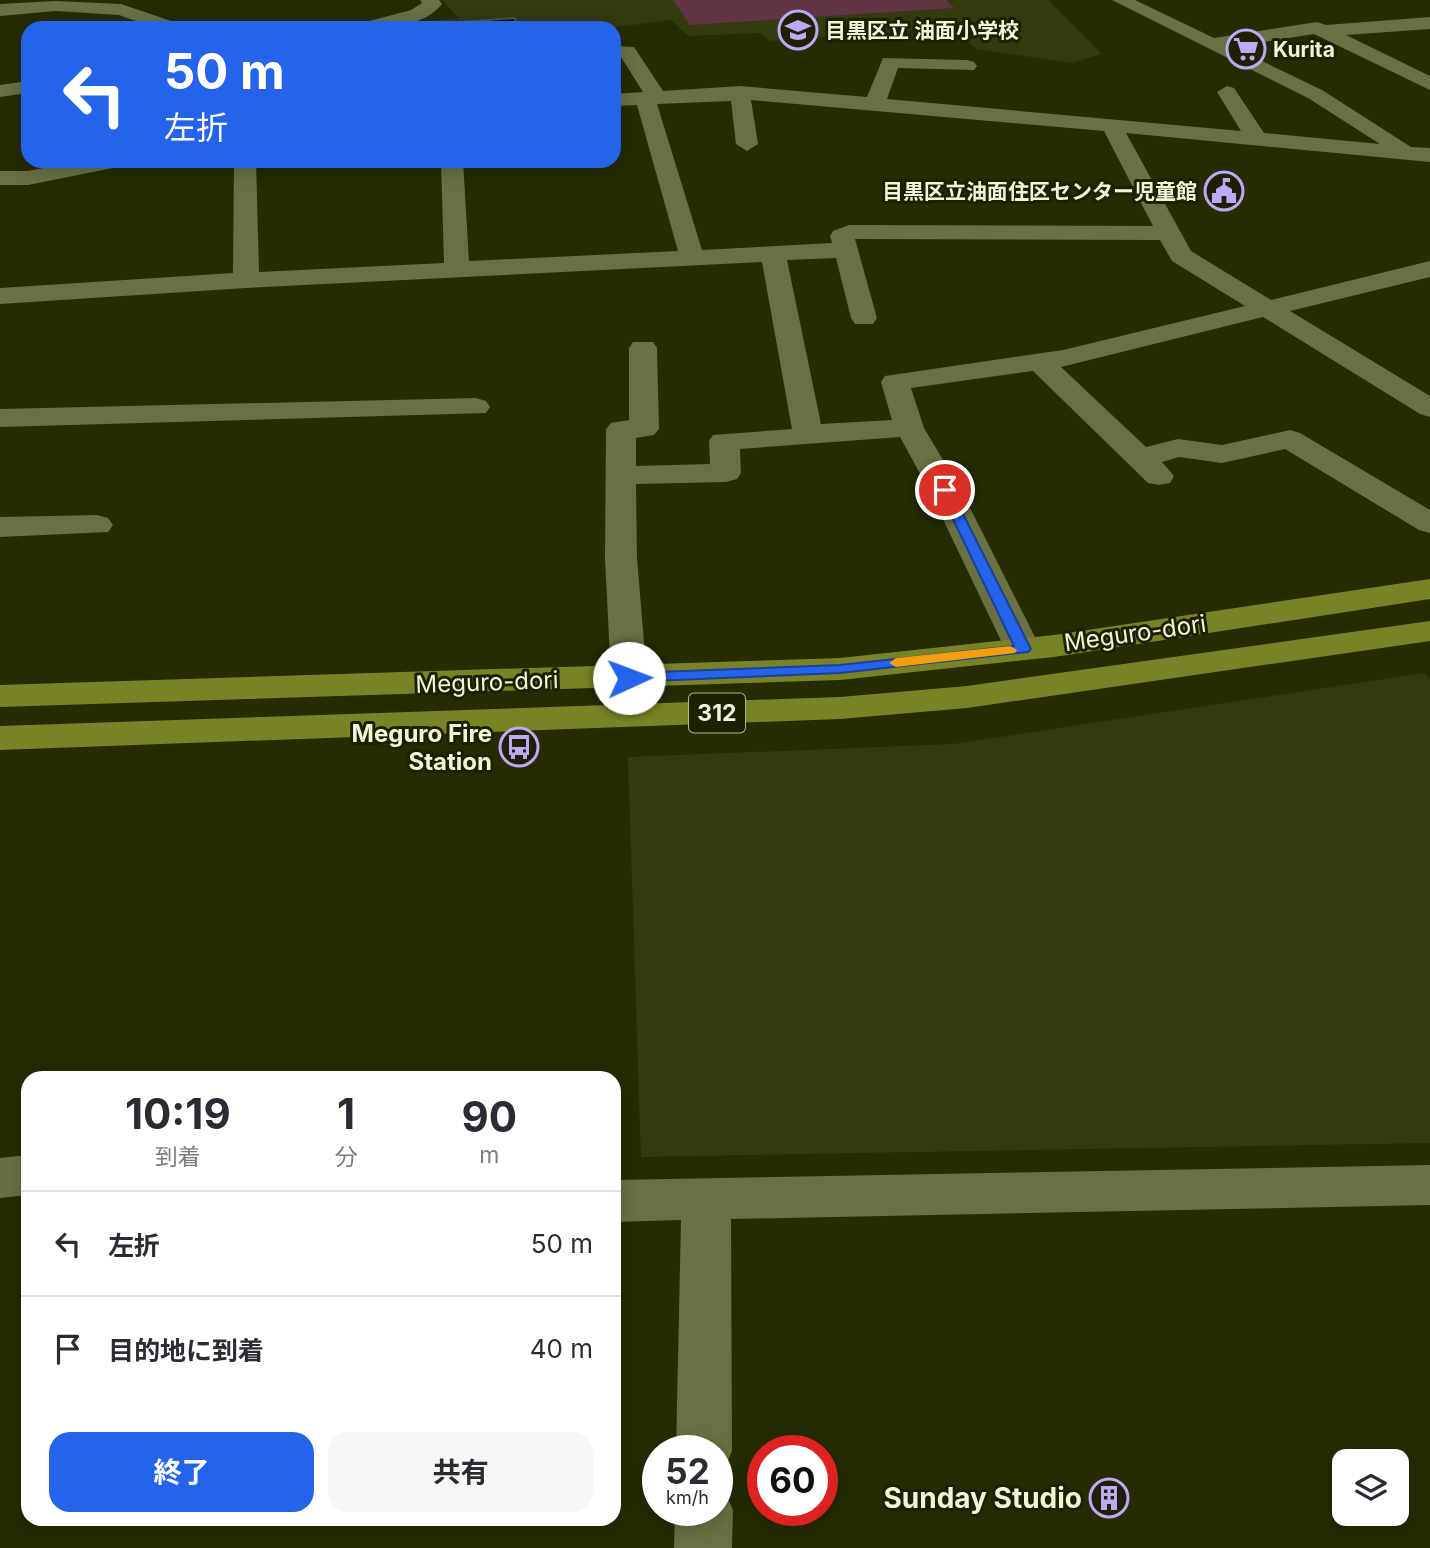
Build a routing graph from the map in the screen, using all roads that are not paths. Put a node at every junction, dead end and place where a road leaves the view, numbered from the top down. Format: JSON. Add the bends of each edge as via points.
{"nodes":[{"id":1,"x":145,"y":0,"type":"edge"},
{"id":2,"x":429,"y":0,"type":"edge"},
{"id":3,"x":1121,"y":0,"type":"edge"},
{"id":4,"x":0,"y":10,"type":"edge"},
{"id":5,"x":121,"y":10,"type":"junction"},
{"id":6,"x":153,"y":21,"type":"edge"},
{"id":7,"x":392,"y":21,"type":"edge"},
{"id":8,"x":1430,"y":23,"type":"edge"},
{"id":9,"x":1324,"y":31,"type":"junction"},
{"id":10,"x":1212,"y":44,"type":"junction"},
{"id":11,"x":621,"y":51,"type":"edge"},
{"id":12,"x":967,"y":66,"type":"dead end"},
{"id":13,"x":1430,"y":84,"type":"edge"},
{"id":14,"x":21,"y":88,"type":"edge"},
{"id":15,"x":0,"y":91,"type":"edge"},
{"id":16,"x":740,"y":92,"type":"junction"},
{"id":17,"x":1227,"y":92,"type":"dead end"},
{"id":18,"x":651,"y":98,"type":"junction"},
{"id":19,"x":621,"y":100,"type":"edge"},
{"id":20,"x":875,"y":102,"type":"junction"},
{"id":21,"x":1112,"y":127,"type":"junction"},
{"id":22,"x":1258,"y":140,"type":"junction"},
{"id":23,"x":747,"y":144,"type":"dead end"},
{"id":24,"x":1407,"y":151,"type":"junction"},
{"id":25,"x":1430,"y":155,"type":"edge"},
{"id":26,"x":1430,"y":162,"type":"edge"},
{"id":27,"x":78,"y":168,"type":"edge"},
{"id":28,"x":245,"y":168,"type":"edge"},
{"id":29,"x":452,"y":168,"type":"edge"},
{"id":30,"x":0,"y":178,"type":"edge"},
{"id":31,"x":1170,"y":233,"type":"junction"},
{"id":32,"x":846,"y":250,"type":"junction"},
{"id":33,"x":773,"y":254,"type":"junction"},
{"id":34,"x":692,"y":257,"type":"junction"},
{"id":35,"x":457,"y":269,"type":"junction"},
{"id":36,"x":1430,"y":269,"type":"edge"},
{"id":37,"x":246,"y":280,"type":"junction"},
{"id":38,"x":0,"y":296,"type":"edge"},
{"id":39,"x":1268,"y":309,"type":"junction"},
{"id":40,"x":864,"y":318,"type":"dead end"},
{"id":41,"x":643,"y":348,"type":"dead end"},
{"id":42,"x":1039,"y":361,"type":"junction"},
{"id":43,"x":476,"y":407,"type":"dead end"},
{"id":44,"x":1430,"y":408,"type":"edge"},
{"id":45,"x":0,"y":418,"type":"edge"},
{"id":46,"x":908,"y":428,"type":"junction"},
{"id":47,"x":808,"y":433,"type":"junction"},
{"id":48,"x":622,"y":475,"type":"junction"},
{"id":49,"x":1430,"y":523,"type":"edge"},
{"id":50,"x":97,"y":525,"type":"dead end"},
{"id":51,"x":0,"y":527,"type":"edge"},
{"id":52,"x":1430,"y":589,"type":"edge"},
{"id":53,"x":1430,"y":631,"type":"edge"},
{"id":54,"x":1023,"y":649,"type":"junction"},
{"id":55,"x":629,"y":678,"type":"junction"},
{"id":56,"x":0,"y":696,"type":"edge"},
{"id":57,"x":0,"y":738,"type":"edge"},
{"id":58,"x":21,"y":1176,"type":"edge"},
{"id":59,"x":0,"y":1178,"type":"edge"},
{"id":60,"x":1430,"y":1185,"type":"edge"},
{"id":61,"x":706,"y":1198,"type":"junction"},
{"id":62,"x":621,"y":1200,"type":"edge"},
{"id":63,"x":704,"y":1435,"type":"edge"},
{"id":64,"x":704,"y":1526,"type":"edge"},
{"id":65,"x":703,"y":1548,"type":"edge"}],
"edges":[{"from":1,"to":5,"type":"street"},
{"from":2,"to":7,"type":"street","via":[[433,4],[418,14]]},
{"from":3,"to":10,"type":"street"},
{"from":4,"to":5,"type":"street","via":[[56,6]]},
{"from":5,"to":6,"type":"street"},
{"from":8,"to":9,"type":"street"},
{"from":9,"to":10,"type":"street","via":[[1294,30]]},
{"from":9,"to":13,"type":"street"},
{"from":10,"to":24,"type":"street","via":[[1315,94]]},
{"from":11,"to":18,"type":"street","via":[[627,51]]},
{"from":12,"to":20,"type":"street","via":[[890,62]]},
{"from":14,"to":15,"type":"street"},
{"from":16,"to":18,"type":"street"},
{"from":16,"to":20,"type":"street"},
{"from":16,"to":23,"type":"street"},
{"from":17,"to":22,"type":"street"},
{"from":18,"to":19,"type":"street"},
{"from":18,"to":34,"type":"street"},
{"from":20,"to":21,"type":"street"},
{"from":21,"to":22,"type":"street"},
{"from":21,"to":31,"type":"street"},
{"from":22,"to":24,"type":"street"},
{"from":24,"to":25,"type":"street"},
{"from":24,"to":26,"type":"street"},
{"from":27,"to":30,"type":"street","via":[[28,178]]},
{"from":28,"to":37,"type":"street"},
{"from":29,"to":35,"type":"street"},
{"from":31,"to":32,"type":"street","via":[[849,232],[842,236]]},
{"from":31,"to":39,"type":"street","via":[[1181,256]]},
{"from":32,"to":33,"type":"street"},
{"from":32,"to":40,"type":"street"},
{"from":33,"to":34,"type":"street"},
{"from":33,"to":47,"type":"street"},
{"from":34,"to":35,"type":"street"},
{"from":35,"to":37,"type":"street"},
{"from":36,"to":39,"type":"street"},
{"from":37,"to":38,"type":"street"},
{"from":39,"to":42,"type":"street"},
{"from":39,"to":44,"type":"street"},
{"from":41,"to":48,"type":"street","via":[[644,429],[621,429]]},
{"from":42,"to":46,"type":"street","via":[[895,382]]},
{"from":42,"to":49,"type":"street","via":[[1150,467],[1178,448],[1222,454],[1290,439]]},
{"from":43,"to":45,"type":"street"},
{"from":46,"to":47,"type":"street"},
{"from":46,"to":54,"type":"street","via":[[945,490]]},
{"from":47,"to":48,"type":"street","via":[[792,439],[724,441],[726,473]]},
{"from":48,"to":55,"type":"street"},
{"from":50,"to":51,"type":"street"},
{"from":52,"to":54,"type":"main road","name":"Meguro-dori","number":"312"},
{"from":53,"to":57,"type":"main road","name":"Meguro-dori","number":"312","via":[[967,697],[840,708]]},
{"from":54,"to":55,"type":"main road","name":"Meguro-dori","number":"312","via":[[840,669]]},
{"from":55,"to":56,"type":"main road","name":"Meguro-dori","number":"312"},
{"from":58,"to":59,"type":"street"},
{"from":60,"to":61,"type":"street"},
{"from":61,"to":62,"type":"street"},
{"from":61,"to":63,"type":"street"},
{"from":64,"to":65,"type":"street"}]}
